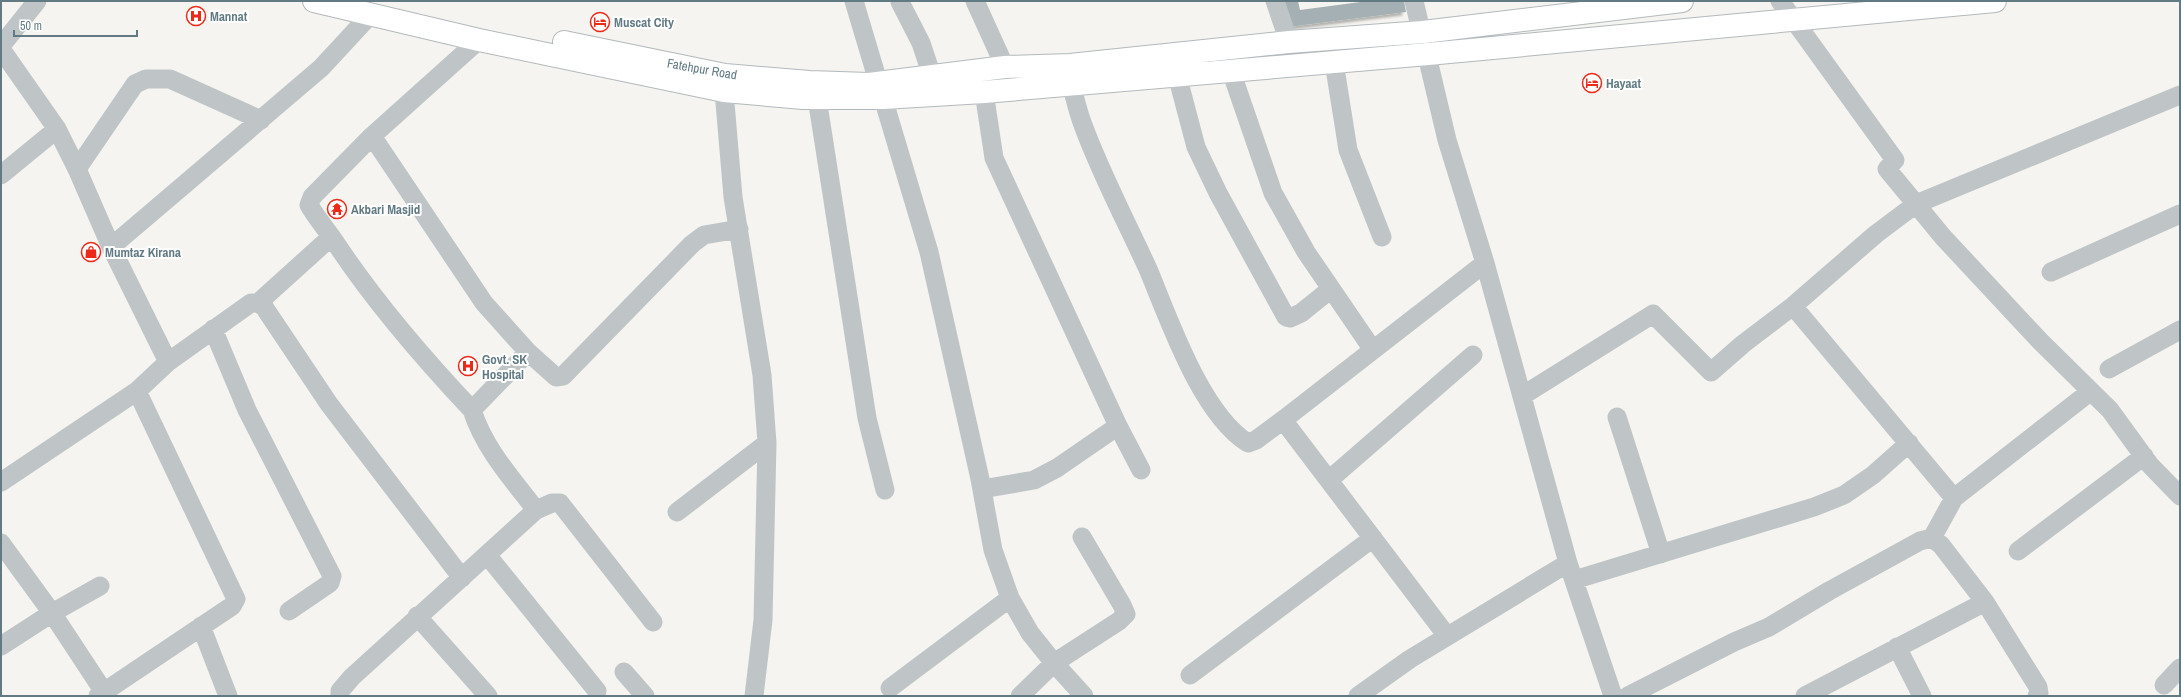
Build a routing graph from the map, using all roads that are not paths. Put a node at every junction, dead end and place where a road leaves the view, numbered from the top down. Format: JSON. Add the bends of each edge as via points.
{"nodes":[{"id":1,"x":37,"y":1,"type":"edge"},
{"id":2,"x":314,"y":1,"type":"edge"},
{"id":3,"x":854,"y":1,"type":"edge"},
{"id":4,"x":975,"y":1,"type":"edge"},
{"id":5,"x":1275,"y":1,"type":"edge"},
{"id":6,"x":1414,"y":1,"type":"edge"},
{"id":7,"x":1682,"y":1,"type":"edge"},
{"id":8,"x":1780,"y":1,"type":"edge"},
{"id":9,"x":1995,"y":1,"type":"edge"},
{"id":10,"x":900,"y":2,"type":"edge"},
{"id":11,"x":1654,"y":2,"type":"edge"},
{"id":12,"x":1596,"y":6,"type":"edge"},
{"id":13,"x":373,"y":8,"type":"edge"},
{"id":14,"x":1794,"y":20,"type":"junction"},
{"id":15,"x":1423,"y":32,"type":"junction"},
{"id":16,"x":479,"y":40,"type":"junction"},
{"id":17,"x":1289,"y":42,"type":"junction"},
{"id":18,"x":1,"y":47,"type":"edge"},
{"id":19,"x":1428,"y":54,"type":"junction"},
{"id":20,"x":1334,"y":62,"type":"junction"},
{"id":21,"x":1005,"y":67,"type":"junction"},
{"id":22,"x":1231,"y":71,"type":"junction"},
{"id":23,"x":932,"y":76,"type":"junction"},
{"id":24,"x":1177,"y":76,"type":"junction"},
{"id":25,"x":1071,"y":84,"type":"junction"},
{"id":26,"x":880,"y":90,"type":"junction"},
{"id":27,"x":724,"y":91,"type":"junction"},
{"id":28,"x":984,"y":92,"type":"junction"},
{"id":29,"x":2180,"y":95,"type":"edge"},
{"id":30,"x":817,"y":98,"type":"junction"},
{"id":31,"x":261,"y":120,"type":"junction"},
{"id":32,"x":57,"y":129,"type":"junction"},
{"id":33,"x":372,"y":136,"type":"junction"},
{"id":34,"x":77,"y":169,"type":"junction"},
{"id":35,"x":1,"y":175,"type":"edge"},
{"id":36,"x":1916,"y":204,"type":"junction"},
{"id":37,"x":2180,"y":214,"type":"edge"},
{"id":38,"x":739,"y":229,"type":"junction"},
{"id":39,"x":331,"y":237,"type":"junction"},
{"id":40,"x":1382,"y":237,"type":"dead end"},
{"id":41,"x":111,"y":247,"type":"junction"},
{"id":42,"x":1485,"y":263,"type":"junction"},
{"id":43,"x":2051,"y":272,"type":"dead end"},
{"id":44,"x":1331,"y":289,"type":"junction"},
{"id":45,"x":258,"y":303,"type":"junction"},
{"id":46,"x":1793,"y":306,"type":"junction"},
{"id":47,"x":213,"y":329,"type":"junction"},
{"id":48,"x":2180,"y":330,"type":"edge"},
{"id":49,"x":1373,"y":350,"type":"junction"},
{"id":50,"x":528,"y":352,"type":"junction"},
{"id":51,"x":1473,"y":355,"type":"dead end"},
{"id":52,"x":168,"y":362,"type":"junction"},
{"id":53,"x":2109,"y":369,"type":"dead end"},
{"id":54,"x":137,"y":391,"type":"junction"},
{"id":55,"x":2091,"y":391,"type":"junction"},
{"id":56,"x":1522,"y":396,"type":"junction"},
{"id":57,"x":472,"y":410,"type":"junction"},
{"id":58,"x":1617,"y":417,"type":"dead end"},
{"id":59,"x":1283,"y":420,"type":"junction"},
{"id":60,"x":1118,"y":426,"type":"junction"},
{"id":61,"x":767,"y":443,"type":"junction"},
{"id":62,"x":1909,"y":443,"type":"junction"},
{"id":63,"x":2144,"y":456,"type":"junction"},
{"id":64,"x":1141,"y":470,"type":"dead end"},
{"id":65,"x":1329,"y":480,"type":"junction"},
{"id":66,"x":1,"y":482,"type":"edge"},
{"id":67,"x":982,"y":489,"type":"junction"},
{"id":68,"x":885,"y":490,"type":"dead end"},
{"id":69,"x":2180,"y":496,"type":"edge"},
{"id":70,"x":1954,"y":498,"type":"junction"},
{"id":71,"x":536,"y":510,"type":"junction"},
{"id":72,"x":677,"y":512,"type":"dead end"},
{"id":73,"x":1082,"y":537,"type":"dead end"},
{"id":74,"x":1373,"y":538,"type":"junction"},
{"id":75,"x":1932,"y":538,"type":"junction"},
{"id":76,"x":1,"y":544,"type":"edge"},
{"id":77,"x":2018,"y":551,"type":"dead end"},
{"id":78,"x":1661,"y":554,"type":"junction"},
{"id":79,"x":486,"y":555,"type":"junction"},
{"id":80,"x":1571,"y":572,"type":"junction"},
{"id":81,"x":462,"y":578,"type":"junction"},
{"id":82,"x":100,"y":586,"type":"dead end"},
{"id":83,"x":1010,"y":598,"type":"junction"},
{"id":84,"x":1985,"y":602,"type":"junction"},
{"id":85,"x":289,"y":611,"type":"dead end"},
{"id":86,"x":52,"y":613,"type":"junction"},
{"id":87,"x":417,"y":616,"type":"junction"},
{"id":88,"x":654,"y":622,"type":"dead end"},
{"id":89,"x":201,"y":626,"type":"junction"},
{"id":90,"x":1447,"y":636,"type":"junction"},
{"id":91,"x":1,"y":646,"type":"edge"},
{"id":92,"x":1897,"y":647,"type":"junction"},
{"id":93,"x":1054,"y":663,"type":"junction"},
{"id":94,"x":2180,"y":668,"type":"edge"},
{"id":95,"x":624,"y":672,"type":"dead end"},
{"id":96,"x":1190,"y":675,"type":"dead end"},
{"id":97,"x":2164,"y":684,"type":"dead end"},
{"id":98,"x":890,"y":688,"type":"dead end"},
{"id":99,"x":597,"y":691,"type":"dead end"},
{"id":100,"x":1817,"y":693,"type":"edge"},
{"id":101,"x":101,"y":694,"type":"edge"},
{"id":102,"x":228,"y":696,"type":"edge"},
{"id":103,"x":340,"y":696,"type":"edge"},
{"id":104,"x":488,"y":696,"type":"edge"},
{"id":105,"x":645,"y":696,"type":"edge"},
{"id":106,"x":754,"y":696,"type":"edge"},
{"id":107,"x":1020,"y":696,"type":"edge"},
{"id":108,"x":1084,"y":696,"type":"edge"},
{"id":109,"x":1358,"y":696,"type":"edge"},
{"id":110,"x":1613,"y":696,"type":"edge"},
{"id":111,"x":1628,"y":696,"type":"edge"},
{"id":112,"x":1922,"y":696,"type":"edge"},
{"id":113,"x":2037,"y":696,"type":"edge"}],
"edges":[{"from":1,"to":18,"type":"street"},
{"from":2,"to":13,"type":"street"},
{"from":3,"to":26,"type":"street"},
{"from":4,"to":21,"type":"street"},
{"from":5,"to":17,"type":"street"},
{"from":6,"to":15,"type":"street"},
{"from":7,"to":11,"type":"street","name":"Fatehpur Road"},
{"from":8,"to":14,"type":"street"},
{"from":9,"to":14,"type":"street"},
{"from":10,"to":23,"type":"street","via":[[921,43]]},
{"from":11,"to":12,"type":"street","name":"Fatehpur Road"},
{"from":12,"to":15,"type":"street","name":"Fatehpur Road"},
{"from":13,"to":16,"type":"street"},
{"from":13,"to":26,"type":"street","name":"Fatehpur Road","via":[[725,75]]},
{"from":13,"to":31,"type":"street","via":[[321,68]]},
{"from":14,"to":19,"type":"street"},
{"from":14,"to":36,"type":"street","via":[[1895,160],[1887,169]]},
{"from":15,"to":17,"type":"street","name":"Fatehpur Road"},
{"from":15,"to":19,"type":"street"},
{"from":16,"to":27,"type":"street"},
{"from":16,"to":33,"type":"street"},
{"from":17,"to":21,"type":"street","name":"Fatehpur Road","via":[[1070,65]]},
{"from":18,"to":32,"type":"street"},
{"from":19,"to":20,"type":"street"},
{"from":19,"to":42,"type":"street","via":[[1447,140]]},
{"from":20,"to":22,"type":"street"},
{"from":20,"to":40,"type":"street","via":[[1348,150]]},
{"from":21,"to":23,"type":"street","name":"Fatehpur Road"},
{"from":22,"to":24,"type":"street"},
{"from":22,"to":44,"type":"street","via":[[1273,193],[1306,252]]},
{"from":23,"to":26,"type":"street","name":"Fatehpur Road"},
{"from":24,"to":25,"type":"street"},
{"from":24,"to":44,"type":"street","via":[[1196,146],[1218,193],[1286,317],[1301,313]]},
{"from":25,"to":28,"type":"street"},
{"from":25,"to":59,"type":"street","via":[[1083,125],[1174,335],[1211,405],[1241,439],[1248,443]]},
{"from":26,"to":28,"type":"street"},
{"from":26,"to":30,"type":"street"},
{"from":26,"to":67,"type":"street","via":[[929,252]]},
{"from":27,"to":30,"type":"street"},
{"from":27,"to":38,"type":"street","via":[[733,197]]},
{"from":28,"to":60,"type":"street","via":[[994,158]]},
{"from":29,"to":36,"type":"street"},
{"from":30,"to":68,"type":"street","via":[[867,418]]},
{"from":31,"to":34,"type":"street","via":[[170,79],[146,79],[135,84]]},
{"from":31,"to":41,"type":"street"},
{"from":32,"to":34,"type":"street"},
{"from":32,"to":35,"type":"street"},
{"from":33,"to":39,"type":"street","via":[[312,197],[309,205]]},
{"from":33,"to":50,"type":"street","via":[[484,302]]},
{"from":34,"to":41,"type":"street"},
{"from":36,"to":46,"type":"street","via":[[1876,234]]},
{"from":36,"to":55,"type":"street","via":[[2035,336]]},
{"from":37,"to":43,"type":"street"},
{"from":38,"to":50,"type":"street","via":[[704,235],[692,244],[563,376],[556,376]]},
{"from":38,"to":61,"type":"street","via":[[762,375]]},
{"from":39,"to":45,"type":"street"},
{"from":39,"to":57,"type":"street","via":[[388,315],[430,366]]},
{"from":41,"to":52,"type":"street"},
{"from":42,"to":49,"type":"street"},
{"from":42,"to":56,"type":"street"},
{"from":44,"to":49,"type":"street"},
{"from":45,"to":47,"type":"street","via":[[251,303]]},
{"from":45,"to":81,"type":"street","via":[[264,307],[329,404]]},
{"from":46,"to":56,"type":"street","via":[[1711,372],[1653,314]]},
{"from":46,"to":62,"type":"street"},
{"from":47,"to":52,"type":"street"},
{"from":47,"to":85,"type":"street","via":[[247,410],[332,576],[330,583]]},
{"from":48,"to":53,"type":"street"},
{"from":49,"to":59,"type":"street"},
{"from":50,"to":57,"type":"street"},
{"from":51,"to":65,"type":"street"},
{"from":52,"to":54,"type":"street"},
{"from":54,"to":66,"type":"street"},
{"from":54,"to":89,"type":"street","via":[[236,599],[232,606]]},
{"from":55,"to":63,"type":"street","via":[[2110,410]]},
{"from":55,"to":70,"type":"street"},
{"from":56,"to":80,"type":"street"},
{"from":57,"to":71,"type":"street","via":[[486,442]]},
{"from":58,"to":78,"type":"street"},
{"from":59,"to":65,"type":"street"},
{"from":60,"to":64,"type":"street"},
{"from":60,"to":67,"type":"street","via":[[1057,468],[1034,480]]},
{"from":61,"to":72,"type":"street"},
{"from":61,"to":106,"type":"street","via":[[763,620]]},
{"from":62,"to":70,"type":"street"},
{"from":62,"to":78,"type":"street","via":[[1873,475],[1844,495],[1814,507]]},
{"from":63,"to":69,"type":"street"},
{"from":63,"to":77,"type":"street"},
{"from":65,"to":74,"type":"street"},
{"from":67,"to":83,"type":"street","via":[[993,550]]},
{"from":70,"to":75,"type":"street"},
{"from":71,"to":79,"type":"street"},
{"from":71,"to":88,"type":"street","via":[[552,503],[560,503]]},
{"from":73,"to":93,"type":"street","via":[[1126,614]]},
{"from":74,"to":90,"type":"street"},
{"from":74,"to":96,"type":"street"},
{"from":75,"to":84,"type":"street"},
{"from":75,"to":111,"type":"street","via":[[1920,541],[1769,627]]},
{"from":76,"to":86,"type":"street"},
{"from":78,"to":80,"type":"street"},
{"from":79,"to":81,"type":"street"},
{"from":79,"to":99,"type":"street"},
{"from":80,"to":90,"type":"street"},
{"from":80,"to":110,"type":"street"},
{"from":81,"to":87,"type":"street"},
{"from":82,"to":86,"type":"street"},
{"from":83,"to":93,"type":"street","via":[[1030,633]]},
{"from":83,"to":98,"type":"street"},
{"from":84,"to":92,"type":"street"},
{"from":84,"to":113,"type":"street","via":[[2038,687]]},
{"from":86,"to":91,"type":"street"},
{"from":86,"to":101,"type":"street"},
{"from":87,"to":103,"type":"street","via":[[352,677],[340,691]]},
{"from":87,"to":104,"type":"street"},
{"from":89,"to":101,"type":"street"},
{"from":89,"to":102,"type":"street"},
{"from":90,"to":109,"type":"street"},
{"from":92,"to":100,"type":"street"},
{"from":92,"to":112,"type":"street"},
{"from":93,"to":107,"type":"street"},
{"from":93,"to":108,"type":"street"},
{"from":94,"to":97,"type":"street"},
{"from":95,"to":105,"type":"street"}]}
